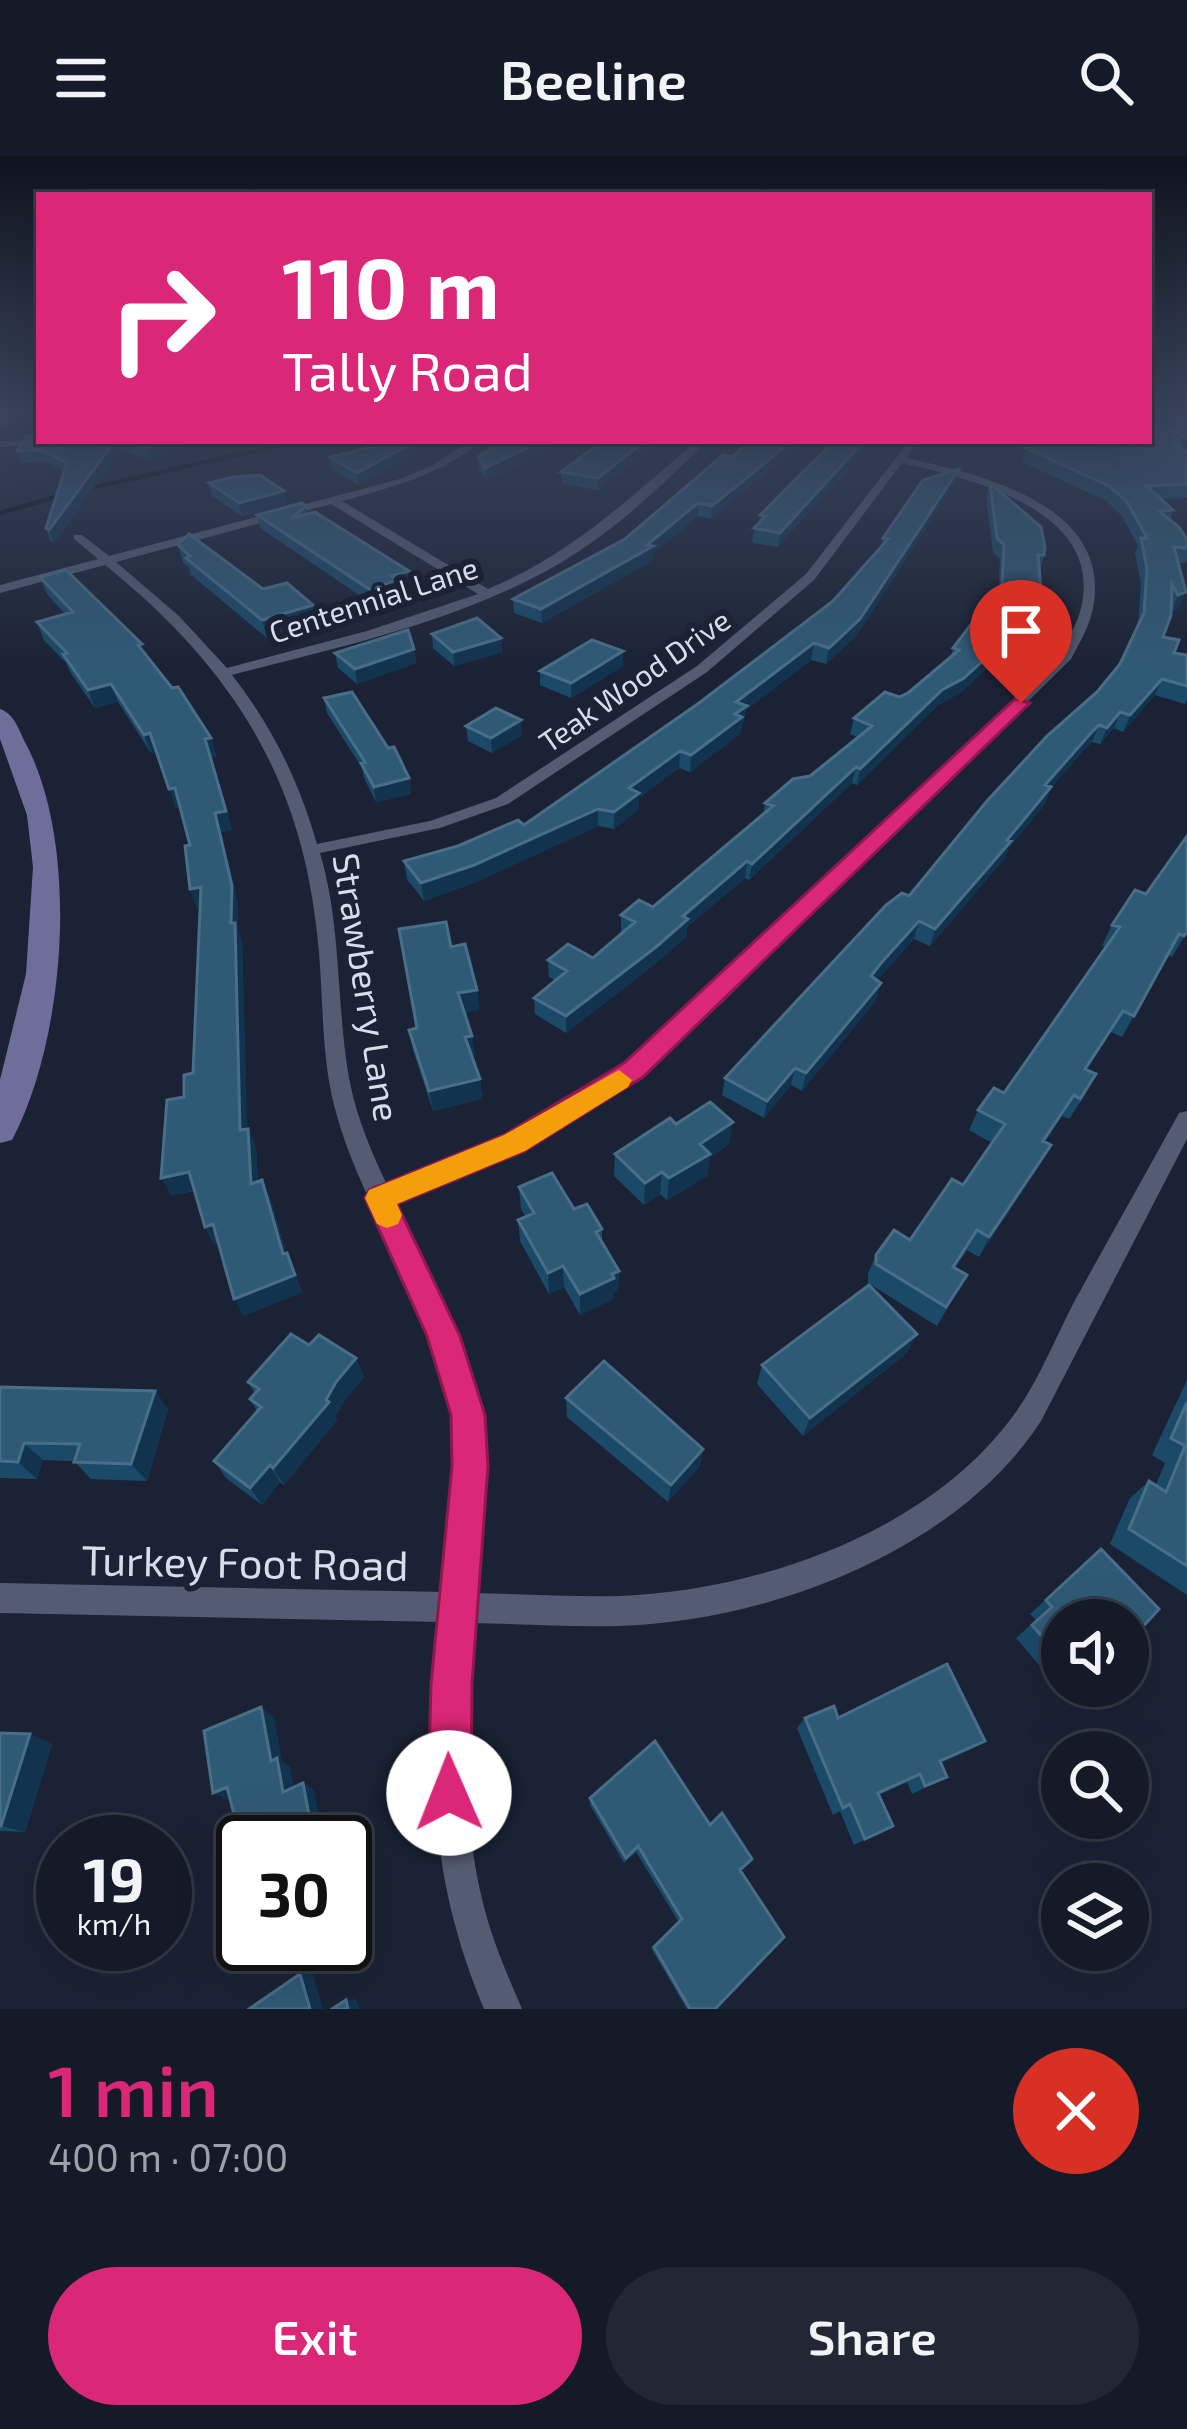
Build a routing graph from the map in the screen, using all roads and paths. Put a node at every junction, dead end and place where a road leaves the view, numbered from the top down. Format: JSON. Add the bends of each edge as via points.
{"nodes":[{"id":1,"x":338,"y":498,"type":"edge"},
{"id":2,"x":636,"y":498,"type":"edge"},
{"id":3,"x":871,"y":498,"type":"edge"},
{"id":4,"x":1030,"y":498,"type":"edge"},
{"id":5,"x":333,"y":500,"type":"junction"},
{"id":6,"x":78,"y":537,"type":"dead end"},
{"id":7,"x":108,"y":560,"type":"junction"},
{"id":8,"x":0,"y":589,"type":"edge"},
{"id":9,"x":488,"y":594,"type":"junction"},
{"id":10,"x":228,"y":672,"type":"junction"},
{"id":11,"x":0,"y":716,"type":"edge"},
{"id":12,"x":310,"y":850,"type":"junction"},
{"id":13,"x":1187,"y":1119,"type":"edge"},
{"id":14,"x":0,"y":1130,"type":"edge"},
{"id":15,"x":380,"y":1198,"type":"junction"},
{"id":16,"x":0,"y":1598,"type":"edge"},
{"id":17,"x":458,"y":1608,"type":"junction"},
{"id":18,"x":503,"y":2009,"type":"edge"}],
"edges":[{"from":1,"to":5,"type":"street"},
{"from":2,"to":9,"type":"street","name":"Centennial Lane","via":[[597,533]]},
{"from":3,"to":12,"type":"street","name":"Teak Wood Drive","via":[[780,608],[517,792],[448,821]]},
{"from":4,"to":15,"type":"street","via":[[1060,522],[1088,566],[1092,596],[1066,656],[634,1070],[514,1143]]},
{"from":5,"to":7,"type":"street"},
{"from":5,"to":9,"type":"street"},
{"from":6,"to":7,"type":"street","name":"Strawberry Lane"},
{"from":7,"to":8,"type":"street"},
{"from":7,"to":10,"type":"street","name":"Strawberry Lane"},
{"from":9,"to":10,"type":"street","name":"Centennial Lane"},
{"from":10,"to":12,"type":"street","name":"Strawberry Lane","via":[[283,759]]},
{"from":11,"to":14,"type":"main road","via":[[30,775],[47,865],[37,999]]},
{"from":12,"to":15,"type":"street","name":"Strawberry Lane","via":[[345,1109]]},
{"from":13,"to":17,"type":"street","name":"Turkey Foot Road","via":[[1033,1409],[1013,1438],[931,1510],[837,1566],[772,1589],[621,1611]]},
{"from":15,"to":17,"type":"street","name":"Strawberry Lane","via":[[443,1336],[468,1415]]},
{"from":16,"to":17,"type":"street","name":"Turkey Foot Road"},
{"from":17,"to":18,"type":"street","name":"Strawberry Lane","via":[[451,1832],[482,1961]]}]}
